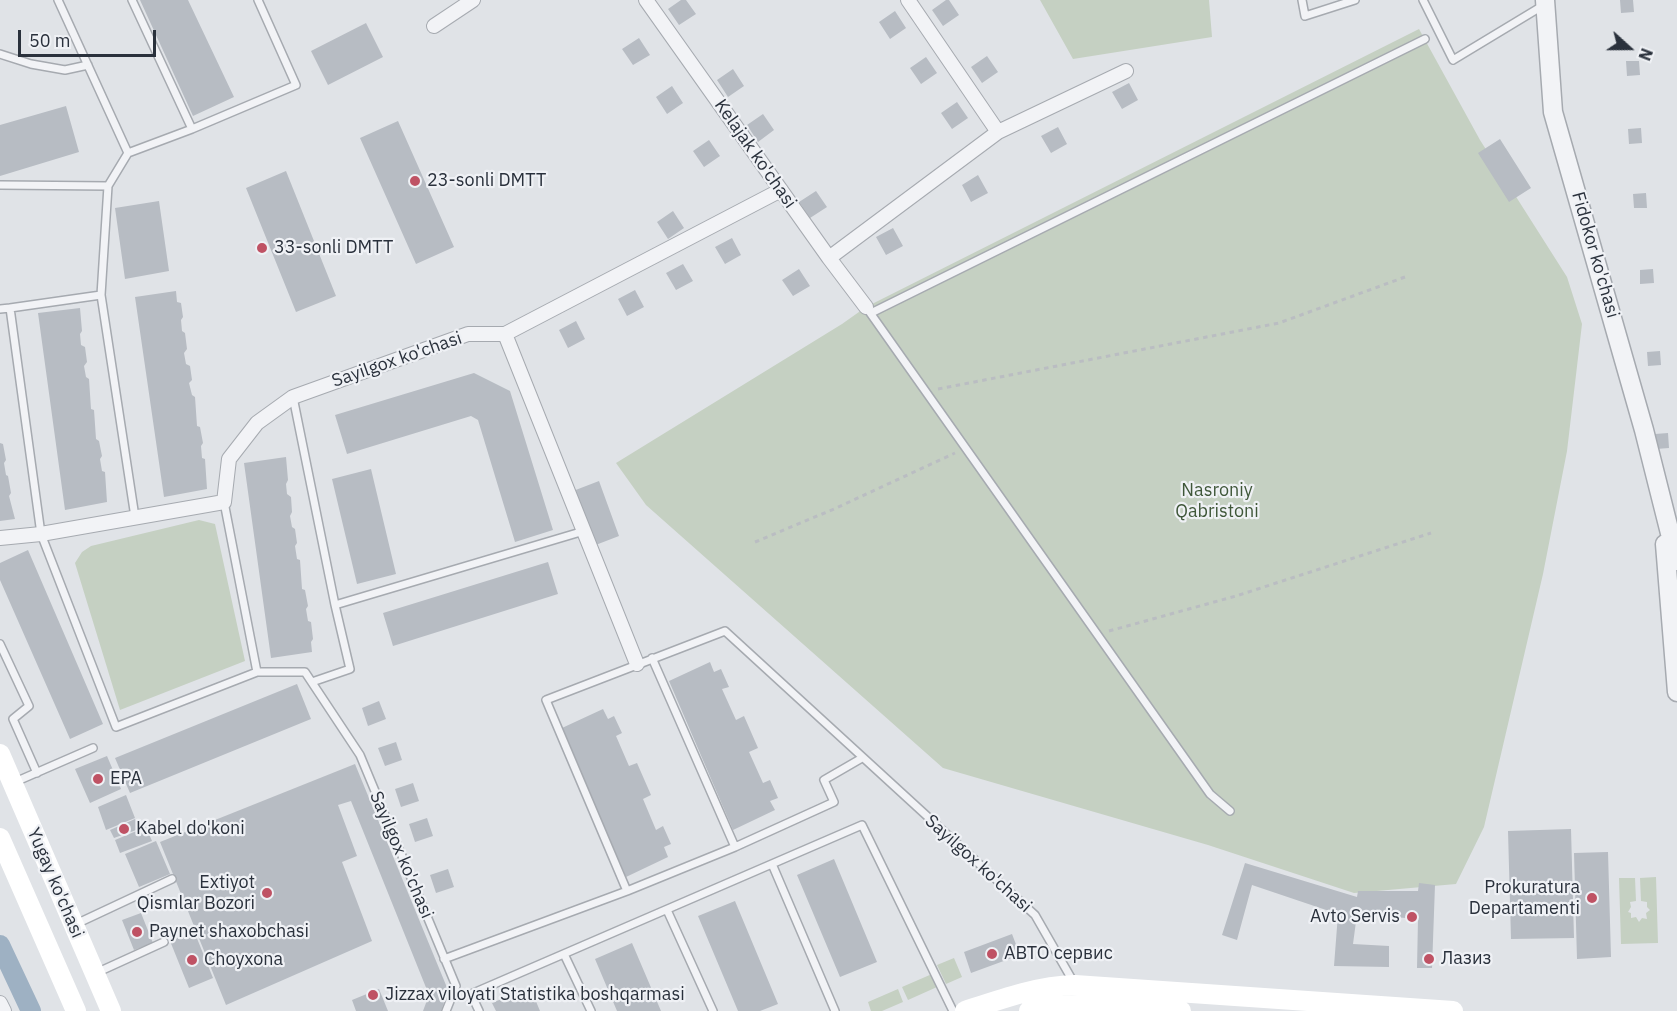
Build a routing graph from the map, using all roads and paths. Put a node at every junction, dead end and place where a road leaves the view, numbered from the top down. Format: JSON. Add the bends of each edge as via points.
{"nodes":[{"id":1,"x":58,"y":0,"type":"edge"},
{"id":2,"x":132,"y":0,"type":"edge"},
{"id":3,"x":258,"y":0,"type":"edge"},
{"id":4,"x":473,"y":0,"type":"edge"},
{"id":5,"x":646,"y":0,"type":"edge"},
{"id":6,"x":908,"y":0,"type":"edge"},
{"id":7,"x":1302,"y":0,"type":"edge"},
{"id":8,"x":1355,"y":0,"type":"edge"},
{"id":9,"x":1422,"y":0,"type":"edge"},
{"id":10,"x":1544,"y":2,"type":"edge"},
{"id":11,"x":434,"y":26,"type":"dead end"},
{"id":12,"x":1425,"y":39,"type":"dead end"},
{"id":13,"x":0,"y":54,"type":"edge"},
{"id":14,"x":88,"y":65,"type":"junction"},
{"id":15,"x":1126,"y":71,"type":"dead end"},
{"id":16,"x":192,"y":129,"type":"junction"},
{"id":17,"x":998,"y":132,"type":"junction"},
{"id":18,"x":128,"y":153,"type":"junction"},
{"id":19,"x":0,"y":185,"type":"edge"},
{"id":20,"x":108,"y":186,"type":"junction"},
{"id":21,"x":781,"y":190,"type":"junction"},
{"id":22,"x":829,"y":258,"type":"junction"},
{"id":23,"x":1405,"y":277,"type":"dead end"},
{"id":24,"x":101,"y":295,"type":"junction"},
{"id":25,"x":10,"y":308,"type":"junction"},
{"id":26,"x":0,"y":309,"type":"edge"},
{"id":27,"x":868,"y":310,"type":"junction"},
{"id":28,"x":506,"y":334,"type":"junction"},
{"id":29,"x":926,"y":392,"type":"junction"},
{"id":30,"x":293,"y":397,"type":"junction"},
{"id":31,"x":965,"y":448,"type":"junction"},
{"id":32,"x":224,"y":502,"type":"junction"},
{"id":33,"x":1662,"y":507,"type":"junction"},
{"id":34,"x":135,"y":517,"type":"junction"},
{"id":35,"x":584,"y":531,"type":"junction"},
{"id":36,"x":1431,"y":533,"type":"dead end"},
{"id":37,"x":41,"y":534,"type":"junction"},
{"id":38,"x":0,"y":538,"type":"edge"},
{"id":39,"x":755,"y":542,"type":"dead end"},
{"id":40,"x":1677,"y":561,"type":"edge"},
{"id":41,"x":335,"y":605,"type":"junction"},
{"id":42,"x":1098,"y":634,"type":"junction"},
{"id":43,"x":0,"y":644,"type":"edge"},
{"id":44,"x":652,"y":658,"type":"junction"},
{"id":45,"x":637,"y":664,"type":"junction"},
{"id":46,"x":257,"y":672,"type":"junction"},
{"id":47,"x":312,"y":682,"type":"junction"},
{"id":48,"x":1677,"y":692,"type":"edge"},
{"id":49,"x":93,"y":748,"type":"dead end"},
{"id":50,"x":0,"y":754,"type":"edge"},
{"id":51,"x":862,"y":758,"type":"junction"},
{"id":52,"x":37,"y":773,"type":"junction"},
{"id":53,"x":12,"y":783,"type":"junction"},
{"id":54,"x":1230,"y":811,"type":"dead end"},
{"id":55,"x":0,"y":838,"type":"edge"},
{"id":56,"x":735,"y":847,"type":"junction"},
{"id":57,"x":772,"y":864,"type":"junction"},
{"id":58,"x":172,"y":879,"type":"dead end"},
{"id":59,"x":627,"y":891,"type":"junction"},
{"id":60,"x":667,"y":910,"type":"junction"},
{"id":61,"x":73,"y":925,"type":"junction"},
{"id":62,"x":165,"y":942,"type":"dead end"},
{"id":63,"x":564,"y":954,"type":"junction"},
{"id":64,"x":444,"y":959,"type":"junction"},
{"id":65,"x":95,"y":974,"type":"junction"},
{"id":66,"x":1075,"y":985,"type":"junction"},
{"id":67,"x":0,"y":1003,"type":"edge"},
{"id":68,"x":1017,"y":1003,"type":"edge"},
{"id":69,"x":4,"y":1011,"type":"edge"},
{"id":70,"x":76,"y":1011,"type":"edge"},
{"id":71,"x":111,"y":1011,"type":"edge"},
{"id":72,"x":446,"y":1011,"type":"edge"},
{"id":73,"x":479,"y":1011,"type":"edge"},
{"id":74,"x":591,"y":1011,"type":"edge"},
{"id":75,"x":713,"y":1011,"type":"edge"},
{"id":76,"x":835,"y":1011,"type":"edge"},
{"id":77,"x":953,"y":1011,"type":"edge"},
{"id":78,"x":965,"y":1011,"type":"edge"},
{"id":79,"x":1029,"y":1011,"type":"edge"},
{"id":80,"x":1181,"y":1011,"type":"edge"},
{"id":81,"x":1453,"y":1011,"type":"edge"}],
"edges":[{"from":1,"to":14,"type":"lane"},
{"from":2,"to":16,"type":"lane"},
{"from":3,"to":16,"type":"lane","via":[[296,85]]},
{"from":4,"to":11,"type":"street"},
{"from":5,"to":21,"type":"street","name":"Kelajak ko'chasi"},
{"from":6,"to":17,"type":"street"},
{"from":7,"to":8,"type":"lane","via":[[1305,16]]},
{"from":9,"to":10,"type":"lane","via":[[1453,60]]},
{"from":10,"to":33,"type":"street","name":"Fidokor ko'chasi","via":[[1553,112],[1644,430]]},
{"from":12,"to":27,"type":"lane"},
{"from":13,"to":14,"type":"lane","via":[[65,70]]},
{"from":14,"to":18,"type":"lane"},
{"from":15,"to":17,"type":"street"},
{"from":16,"to":18,"type":"lane"},
{"from":17,"to":22,"type":"street"},
{"from":18,"to":20,"type":"lane"},
{"from":19,"to":20,"type":"lane"},
{"from":20,"to":24,"type":"lane"},
{"from":21,"to":22,"type":"street","name":"Kelajak ko'chasi"},
{"from":21,"to":28,"type":"street","name":"Sayilgox ko'chasi"},
{"from":22,"to":27,"type":"street","name":"Kelajak ko'chasi"},
{"from":23,"to":29,"type":"path","via":[[1279,323]]},
{"from":24,"to":25,"type":"lane"},
{"from":24,"to":34,"type":"lane"},
{"from":25,"to":26,"type":"lane"},
{"from":25,"to":37,"type":"lane"},
{"from":27,"to":29,"type":"lane"},
{"from":28,"to":30,"type":"street","name":"Sayilgox ko'chasi","via":[[468,334]]},
{"from":28,"to":35,"type":"street"},
{"from":29,"to":31,"type":"lane"},
{"from":30,"to":32,"type":"street","name":"Sayilgox ko'chasi","via":[[257,423],[229,459]]},
{"from":30,"to":41,"type":"lane"},
{"from":31,"to":39,"type":"path"},
{"from":31,"to":42,"type":"lane"},
{"from":32,"to":34,"type":"street"},
{"from":32,"to":46,"type":"lane","name":"Sayilgox ko'chasi"},
{"from":33,"to":40,"type":"street","name":"Fidokor ko'chasi"},
{"from":33,"to":48,"type":"street","name":"Fidokor ko'chasi"},
{"from":34,"to":37,"type":"street"},
{"from":35,"to":41,"type":"lane"},
{"from":35,"to":45,"type":"street"},
{"from":36,"to":42,"type":"path","via":[[1236,596]]},
{"from":37,"to":38,"type":"street"},
{"from":37,"to":46,"type":"lane","via":[[116,727]]},
{"from":41,"to":47,"type":"lane","via":[[350,669]]},
{"from":42,"to":54,"type":"lane","via":[[1210,794]]},
{"from":43,"to":52,"type":"lane","via":[[29,706],[13,719]]},
{"from":44,"to":45,"type":"lane","name":"Sayilgox ko'chasi"},
{"from":44,"to":51,"type":"lane","name":"Sayilgox ko'chasi","via":[[725,631]]},
{"from":44,"to":56,"type":"lane"},
{"from":45,"to":59,"type":"lane","name":"Sayilgox ko'chasi","via":[[546,700]]},
{"from":46,"to":47,"type":"lane","via":[[305,672]]},
{"from":47,"to":64,"type":"lane","name":"Sayilgox ko'chasi","via":[[360,755]]},
{"from":49,"to":52,"type":"lane"},
{"from":50,"to":53,"type":"main road","name":"Yugay ko'chasi"},
{"from":51,"to":56,"type":"lane","via":[[824,780],[834,802]]},
{"from":51,"to":66,"type":"lane","name":"Sayilgox ko'chasi","via":[[1035,915]]},
{"from":52,"to":53,"type":"lane"},
{"from":53,"to":61,"type":"main road","name":"Yugay ko'chasi"},
{"from":55,"to":70,"type":"main road","name":"Yugay ko'chasi"},
{"from":56,"to":59,"type":"lane"},
{"from":57,"to":60,"type":"lane"},
{"from":57,"to":76,"type":"lane"},
{"from":57,"to":77,"type":"lane","via":[[862,825]]},
{"from":58,"to":61,"type":"lane"},
{"from":59,"to":64,"type":"lane"},
{"from":60,"to":63,"type":"lane"},
{"from":60,"to":75,"type":"lane"},
{"from":61,"to":65,"type":"main road","name":"Yugay ko'chasi"},
{"from":62,"to":65,"type":"lane"},
{"from":63,"to":73,"type":"lane","via":[[471,994]]},
{"from":63,"to":74,"type":"lane"},
{"from":64,"to":72,"type":"lane","name":"Sayilgox ko'chasi","via":[[456,986]]},
{"from":65,"to":71,"type":"main road","name":"Yugay ko'chasi"},
{"from":66,"to":68,"type":"main road","via":[[1047,987]]},
{"from":66,"to":81,"type":"main road"},
{"from":67,"to":69,"type":"street"},
{"from":68,"to":78,"type":"main road"},
{"from":79,"to":80,"type":"main road","via":[[1074,1004]]}]}
